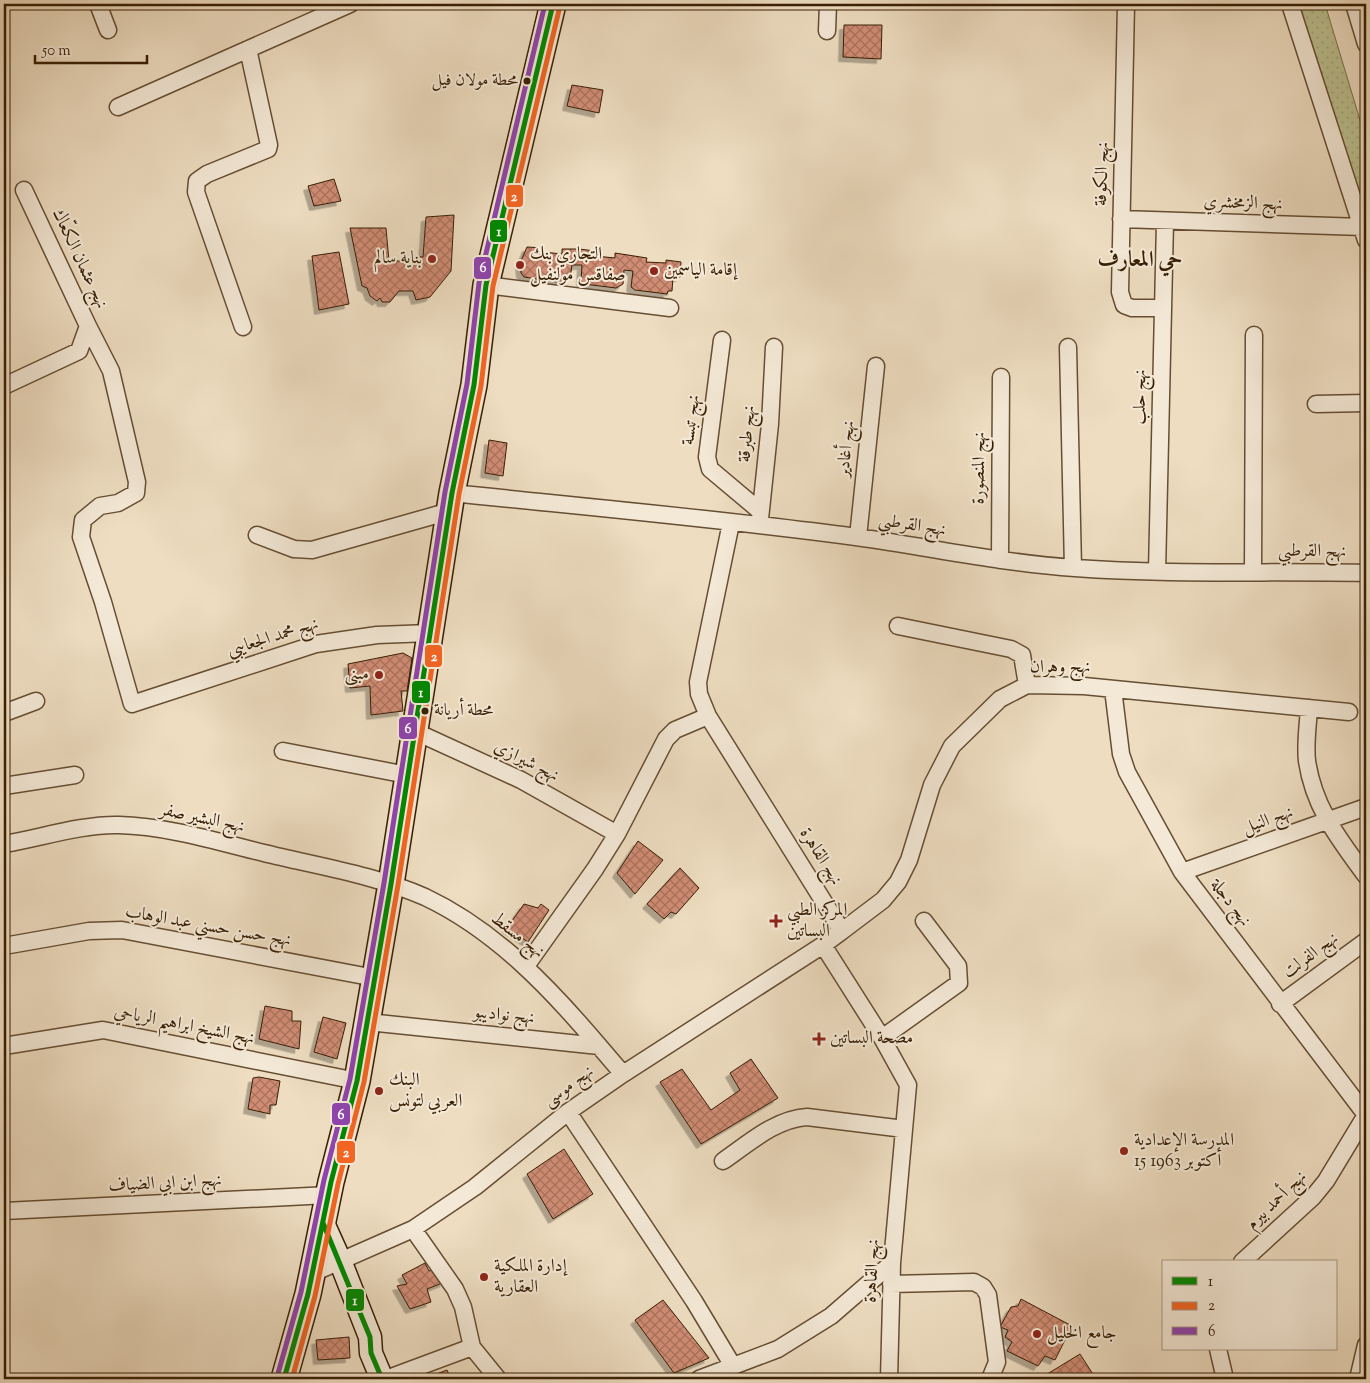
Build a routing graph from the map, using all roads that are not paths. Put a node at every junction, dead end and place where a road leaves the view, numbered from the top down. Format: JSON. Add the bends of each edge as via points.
{"nodes":[{"id":1,"x":98,"y":4,"type":"edge"},
{"id":2,"x":350,"y":4,"type":"edge"},
{"id":3,"x":553,"y":4,"type":"edge"},
{"id":4,"x":828,"y":4,"type":"edge"},
{"id":5,"x":1126,"y":4,"type":"edge"},
{"id":6,"x":1290,"y":4,"type":"edge"},
{"id":7,"x":1354,"y":4,"type":"edge"},
{"id":8,"x":108,"y":30,"type":"dead end"},
{"id":9,"x":827,"y":31,"type":"dead end"},
{"id":10,"x":1366,"y":44,"type":"edge"},
{"id":11,"x":248,"y":49,"type":"junction"},
{"id":12,"x":118,"y":107,"type":"dead end"},
{"id":13,"x":24,"y":190,"type":"dead end"},
{"id":14,"x":1121,"y":219,"type":"junction"},
{"id":15,"x":1165,"y":222,"type":"junction"},
{"id":16,"x":1364,"y":234,"type":"edge"},
{"id":17,"x":486,"y":285,"type":"junction"},
{"id":18,"x":670,"y":308,"type":"dead end"},
{"id":19,"x":1162,"y":308,"type":"junction"},
{"id":20,"x":88,"y":326,"type":"junction"},
{"id":21,"x":243,"y":327,"type":"dead end"},
{"id":22,"x":1254,"y":335,"type":"dead end"},
{"id":23,"x":722,"y":340,"type":"dead end"},
{"id":24,"x":774,"y":347,"type":"dead end"},
{"id":25,"x":1068,"y":347,"type":"dead end"},
{"id":26,"x":876,"y":366,"type":"dead end"},
{"id":27,"x":1001,"y":377,"type":"dead end"},
{"id":28,"x":4,"y":386,"type":"edge"},
{"id":29,"x":1366,"y":403,"type":"edge"},
{"id":30,"x":1316,"y":404,"type":"dead end"},
{"id":31,"x":451,"y":502,"type":"junction"},
{"id":32,"x":760,"y":518,"type":"junction"},
{"id":33,"x":732,"y":522,"type":"junction"},
{"id":34,"x":257,"y":535,"type":"dead end"},
{"id":35,"x":858,"y":537,"type":"junction"},
{"id":36,"x":1000,"y":560,"type":"junction"},
{"id":37,"x":1073,"y":568,"type":"junction"},
{"id":38,"x":1253,"y":571,"type":"junction"},
{"id":39,"x":1157,"y":572,"type":"junction"},
{"id":40,"x":1366,"y":573,"type":"edge"},
{"id":41,"x":898,"y":626,"type":"dead end"},
{"id":42,"x":430,"y":633,"type":"junction"},
{"id":43,"x":1027,"y":685,"type":"junction"},
{"id":44,"x":1113,"y":690,"type":"junction"},
{"id":45,"x":36,"y":701,"type":"dead end"},
{"id":46,"x":1309,"y":708,"type":"junction"},
{"id":47,"x":1350,"y":712,"type":"dead end"},
{"id":48,"x":4,"y":713,"type":"edge"},
{"id":49,"x":708,"y":716,"type":"junction"},
{"id":50,"x":414,"y":731,"type":"junction"},
{"id":51,"x":283,"y":751,"type":"dead end"},
{"id":52,"x":75,"y":775,"type":"dead end"},
{"id":53,"x":408,"y":775,"type":"junction"},
{"id":54,"x":4,"y":786,"type":"edge"},
{"id":55,"x":1366,"y":807,"type":"edge"},
{"id":56,"x":1327,"y":822,"type":"junction"},
{"id":57,"x":617,"y":834,"type":"junction"},
{"id":58,"x":4,"y":844,"type":"edge"},
{"id":59,"x":1182,"y":872,"type":"junction"},
{"id":60,"x":1366,"y":876,"type":"edge"},
{"id":61,"x":391,"y":884,"type":"junction"},
{"id":62,"x":924,"y":921,"type":"dead end"},
{"id":63,"x":842,"y":931,"type":"junction"},
{"id":64,"x":1366,"y":941,"type":"edge"},
{"id":65,"x":823,"y":945,"type":"junction"},
{"id":66,"x":4,"y":946,"type":"edge"},
{"id":67,"x":526,"y":966,"type":"junction"},
{"id":68,"x":375,"y":978,"type":"junction"},
{"id":69,"x":1280,"y":1004,"type":"junction"},
{"id":70,"x":368,"y":1022,"type":"junction"},
{"id":71,"x":882,"y":1038,"type":"junction"},
{"id":72,"x":4,"y":1046,"type":"edge"},
{"id":73,"x":599,"y":1046,"type":"junction"},
{"id":74,"x":623,"y":1074,"type":"junction"},
{"id":75,"x":357,"y":1081,"type":"junction"},
{"id":76,"x":568,"y":1112,"type":"junction"},
{"id":77,"x":1366,"y":1115,"type":"edge"},
{"id":78,"x":904,"y":1129,"type":"junction"},
{"id":79,"x":723,"y":1161,"type":"dead end"},
{"id":80,"x":329,"y":1194,"type":"junction"},
{"id":81,"x":4,"y":1211,"type":"edge"},
{"id":82,"x":414,"y":1229,"type":"junction"},
{"id":83,"x":1244,"y":1260,"type":"edge"},
{"id":84,"x":892,"y":1263,"type":"junction"},
{"id":85,"x":325,"y":1264,"type":"junction"},
{"id":86,"x":891,"y":1284,"type":"junction"},
{"id":87,"x":1366,"y":1345,"type":"edge"},
{"id":88,"x":472,"y":1347,"type":"junction"},
{"id":89,"x":1218,"y":1350,"type":"edge"},
{"id":90,"x":733,"y":1366,"type":"junction"},
{"id":91,"x":284,"y":1379,"type":"edge"},
{"id":92,"x":384,"y":1379,"type":"edge"},
{"id":93,"x":498,"y":1379,"type":"edge"},
{"id":94,"x":699,"y":1379,"type":"edge"},
{"id":95,"x":889,"y":1379,"type":"edge"},
{"id":96,"x":990,"y":1379,"type":"edge"},
{"id":97,"x":1225,"y":1379,"type":"edge"},
{"id":98,"x":1358,"y":1379,"type":"edge"}],
"edges":[{"from":1,"to":8,"type":"street"},
{"from":2,"to":11,"type":"street"},
{"from":3,"to":17,"type":"main road"},
{"from":4,"to":9,"type":"street"},
{"from":5,"to":14,"type":"street","name":"نهج الكوفة"},
{"from":6,"to":16,"type":"street"},
{"from":7,"to":10,"type":"street"},
{"from":11,"to":12,"type":"street"},
{"from":11,"to":21,"type":"street","via":[[268,149],[207,174],[197,182],[196,192]]},
{"from":13,"to":20,"type":"street","name":"نهج عثمان الكعّاك"},
{"from":14,"to":15,"type":"street","name":"نهج الزمخشري"},
{"from":14,"to":19,"type":"street","name":"نهج الكوفة","via":[[1120,292],[1124,305]]},
{"from":15,"to":16,"type":"street","name":"نهج الزمخشري"},
{"from":15,"to":19,"type":"street","name":"نهج حلب"},
{"from":17,"to":18,"type":"street"},
{"from":17,"to":31,"type":"main road","via":[[474,384]]},
{"from":19,"to":39,"type":"street","name":"نهج حلب"},
{"from":20,"to":28,"type":"street","name":"نهج عثمان الكعّاك","via":[[79,351]]},
{"from":20,"to":42,"type":"street","name":"نهج محمد الجعايبي","via":[[111,371],[137,482],[136,493],[118,503],[100,506],[83,520],[81,537],[132,704],[316,644],[377,635]]},
{"from":22,"to":38,"type":"street"},
{"from":23,"to":32,"type":"street","name":"نهج تبسة","via":[[707,457],[710,469]]},
{"from":24,"to":32,"type":"street","name":"نهج طبرقة"},
{"from":25,"to":37,"type":"street"},
{"from":26,"to":35,"type":"street","name":"نهج أغادير"},
{"from":27,"to":36,"type":"street","name":"نهج المنصورة"},
{"from":29,"to":30,"type":"street"},
{"from":31,"to":33,"type":"street","name":"نهج القرطبي"},
{"from":31,"to":34,"type":"street","via":[[312,550],[294,549]]},
{"from":31,"to":42,"type":"main road"},
{"from":32,"to":33,"type":"street","name":"نهج القرطبي"},
{"from":32,"to":35,"type":"street","name":"نهج القرطبي"},
{"from":33,"to":49,"type":"street","name":"نهج القاهرة","via":[[698,682]]},
{"from":35,"to":36,"type":"street","name":"نهج القرطبي"},
{"from":36,"to":37,"type":"street","name":"نهج القرطبي"},
{"from":37,"to":39,"type":"street","name":"نهج القرطبي"},
{"from":38,"to":39,"type":"street","name":"نهج القرطبي"},
{"from":38,"to":40,"type":"street","name":"نهج القرطبي"},
{"from":41,"to":43,"type":"street","via":[[1011,649],[1022,655]]},
{"from":42,"to":50,"type":"main road"},
{"from":43,"to":44,"type":"street","name":"نهج وهران","via":[[1060,684]]},
{"from":43,"to":63,"type":"street","name":"نهج وهران","via":[[1000,699],[952,746],[932,785],[909,860],[898,882],[883,900]]},
{"from":44,"to":46,"type":"street","name":"نهج وهران"},
{"from":44,"to":59,"type":"street","name":"نهج دجلة","via":[[1121,754],[1127,772]]},
{"from":45,"to":48,"type":"street"},
{"from":46,"to":47,"type":"street","name":"نهج وهران"},
{"from":46,"to":56,"type":"street","via":[[1307,761]]},
{"from":49,"to":57,"type":"street","via":[[675,730],[666,739]]},
{"from":49,"to":63,"type":"street","name":"نهج القاهرة"},
{"from":50,"to":53,"type":"main road"},
{"from":50,"to":57,"type":"street","name":"نهج شيرازي","via":[[521,780]]},
{"from":51,"to":53,"type":"street"},
{"from":52,"to":54,"type":"street"},
{"from":53,"to":61,"type":"main road"},
{"from":55,"to":56,"type":"street","name":"نهج النيل"},
{"from":56,"to":59,"type":"street","name":"نهج النيل"},
{"from":56,"to":60,"type":"street"},
{"from":57,"to":67,"type":"street"},
{"from":58,"to":61,"type":"street","name":"نهج البشير صفر","via":[[104,826],[140,827],[202,838]]},
{"from":59,"to":69,"type":"street","name":"نهج دجلة"},
{"from":61,"to":67,"type":"street","name":"نهج مسقط","via":[[452,911]]},
{"from":61,"to":68,"type":"main road"},
{"from":62,"to":71,"type":"street","via":[[958,966],[959,983]]},
{"from":63,"to":65,"type":"street"},
{"from":64,"to":69,"type":"street","name":"نهج الفرلت"},
{"from":65,"to":71,"type":"street","name":"نهج القاهرة"},
{"from":65,"to":74,"type":"street","name":"نهج موسى"},
{"from":66,"to":68,"type":"street","name":"نهج حسن حسني عبد الوهاب","via":[[89,931],[122,930]]},
{"from":67,"to":73,"type":"street","name":"نهج مسقط"},
{"from":68,"to":70,"type":"main road"},
{"from":69,"to":77,"type":"street","name":"نهج دجلة"},
{"from":70,"to":73,"type":"street","name":"نهج نواديبو"},
{"from":70,"to":75,"type":"main road"},
{"from":71,"to":78,"type":"street","name":"نهج القاهرة","via":[[908,1085]]},
{"from":72,"to":75,"type":"street","name":"نهج الشيخ ابراهيم الرياحي","via":[[103,1030]]},
{"from":73,"to":74,"type":"street"},
{"from":74,"to":76,"type":"street","name":"نهج موسى"},
{"from":75,"to":80,"type":"main road"},
{"from":76,"to":82,"type":"street","name":"نهج موسى","via":[[475,1187]]},
{"from":76,"to":90,"type":"street","via":[[694,1301]]},
{"from":77,"to":83,"type":"street","name":"نهج أحمد بيرم","via":[[1313,1197]]},
{"from":78,"to":79,"type":"street","via":[[792,1118],[780,1122]]},
{"from":78,"to":84,"type":"street","name":"نهج القاهرة"},
{"from":80,"to":81,"type":"street","name":"نهج ابن ابي الضياف"},
{"from":80,"to":85,"type":"main road","via":[[323,1223]]},
{"from":82,"to":85,"type":"street","name":"نهج موسى"},
{"from":82,"to":88,"type":"street","via":[[455,1289],[463,1306]]},
{"from":84,"to":86,"type":"street","name":"نهج القاهرة"},
{"from":84,"to":90,"type":"street","via":[[831,1316],[778,1349]]},
{"from":85,"to":91,"type":"main road"},
{"from":85,"to":92,"type":"main road","via":[[370,1337],[371,1353]]},
{"from":86,"to":95,"type":"street","name":"نهج القاهرة"},
{"from":86,"to":96,"type":"street","via":[[974,1282],[983,1287],[988,1295],[997,1362]]},
{"from":87,"to":98,"type":"street"},
{"from":88,"to":92,"type":"street"},
{"from":88,"to":93,"type":"street"},
{"from":89,"to":97,"type":"street"},
{"from":90,"to":94,"type":"street"}]}
